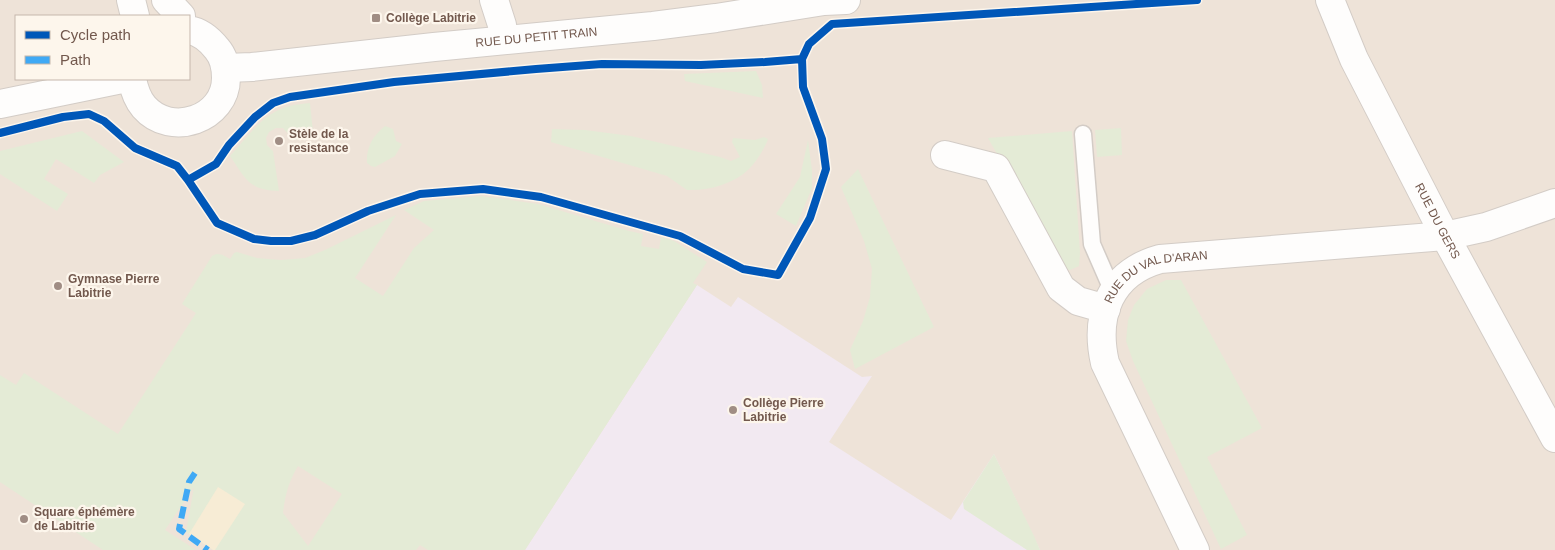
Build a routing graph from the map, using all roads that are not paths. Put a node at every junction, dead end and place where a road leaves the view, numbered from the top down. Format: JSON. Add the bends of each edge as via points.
{"nodes":[{"id":1,"x":130,"y":0,"type":"edge"},
{"id":2,"x":166,"y":0,"type":"edge"},
{"id":3,"x":494,"y":0,"type":"edge"},
{"id":4,"x":846,"y":0,"type":"edge"},
{"id":5,"x":1330,"y":0,"type":"edge"},
{"id":6,"x":136,"y":15,"type":"edge"},
{"id":7,"x":179,"y":15,"type":"edge"},
{"id":8,"x":190,"y":27,"type":"edge"},
{"id":9,"x":504,"y":40,"type":"junction"},
{"id":10,"x":226,"y":68,"type":"junction"},
{"id":11,"x":117,"y":80,"type":"edge"},
{"id":12,"x":132,"y":80,"type":"edge"},
{"id":13,"x":0,"y":104,"type":"edge"},
{"id":14,"x":1083,"y":134,"type":"dead end"},
{"id":15,"x":945,"y":155,"type":"dead end"},
{"id":16,"x":1555,"y":203,"type":"edge"},
{"id":17,"x":1446,"y":236,"type":"junction"},
{"id":18,"x":1109,"y":301,"type":"junction"},
{"id":19,"x":1555,"y":438,"type":"edge"},
{"id":20,"x":1195,"y":550,"type":"edge"}],
"edges":[{"from":1,"to":6,"type":"street"},
{"from":2,"to":7,"type":"street"},
{"from":3,"to":9,"type":"street"},
{"from":4,"to":9,"type":"street","name":"RUE DU PETIT TRAIN","via":[[653,26]]},
{"from":5,"to":17,"type":"street","name":"RUE DU GERS","via":[[1354,59]]},
{"from":8,"to":10,"type":"street","via":[[209,39],[220,52]]},
{"from":9,"to":10,"type":"street","name":"RUE DU PETIT TRAIN","via":[[252,68]]},
{"from":10,"to":12,"type":"street","via":[[222,96],[214,108],[189,122],[172,123],[157,117],[144,107],[135,93]]},
{"from":11,"to":13,"type":"street"},
{"from":14,"to":18,"type":"lane","via":[[1092,244]]},
{"from":15,"to":18,"type":"street","via":[[996,168],[1061,288],[1078,301]]},
{"from":16,"to":17,"type":"street","name":"RUE DU VAL D'ARAN","via":[[1486,227]]},
{"from":17,"to":18,"type":"street","name":"RUE DU VAL D'ARAN","via":[[1160,258],[1130,272]]},
{"from":17,"to":19,"type":"street","name":"RUE DU GERS"},
{"from":18,"to":20,"type":"street","name":"RUE DU VAL D'ARAN","via":[[1101,331],[1105,363]]}]}
